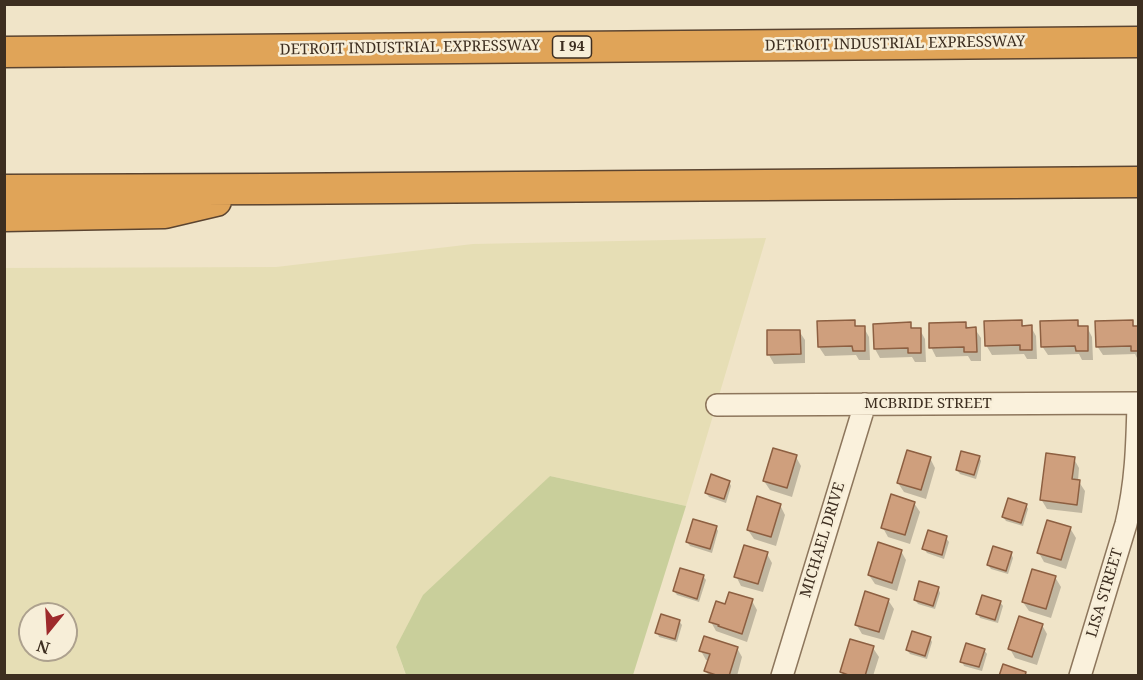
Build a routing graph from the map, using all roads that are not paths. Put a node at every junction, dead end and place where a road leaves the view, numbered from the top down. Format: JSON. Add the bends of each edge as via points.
{"nodes":[{"id":1,"x":1138,"y":42,"type":"edge"},
{"id":2,"x":4,"y":51,"type":"edge"},
{"id":3,"x":1138,"y":182,"type":"edge"},
{"id":4,"x":267,"y":189,"type":"junction"},
{"id":5,"x":4,"y":190,"type":"edge"},
{"id":6,"x":4,"y":216,"type":"edge"},
{"id":7,"x":1138,"y":403,"type":"edge"},
{"id":8,"x":865,"y":404,"type":"junction"},
{"id":9,"x":717,"y":405,"type":"dead end"},
{"id":10,"x":782,"y":675,"type":"edge"},
{"id":11,"x":1080,"y":675,"type":"edge"}],
"edges":[{"from":1,"to":2,"type":"highway","name":"DETROIT INDUSTRIAL EXPRESSWAY","number":"I 94"},
{"from":3,"to":4,"type":"highway"},
{"from":4,"to":5,"type":"highway"},
{"from":4,"to":6,"type":"highway","via":[[165,213]]},
{"from":7,"to":8,"type":"street","name":"MCBRIDE STREET"},
{"from":7,"to":11,"type":"street","name":"LISA STREET","via":[[1132,501]]},
{"from":8,"to":9,"type":"street","name":"MCBRIDE STREET"},
{"from":8,"to":10,"type":"street","name":"MICHAEL DRIVE"}]}
